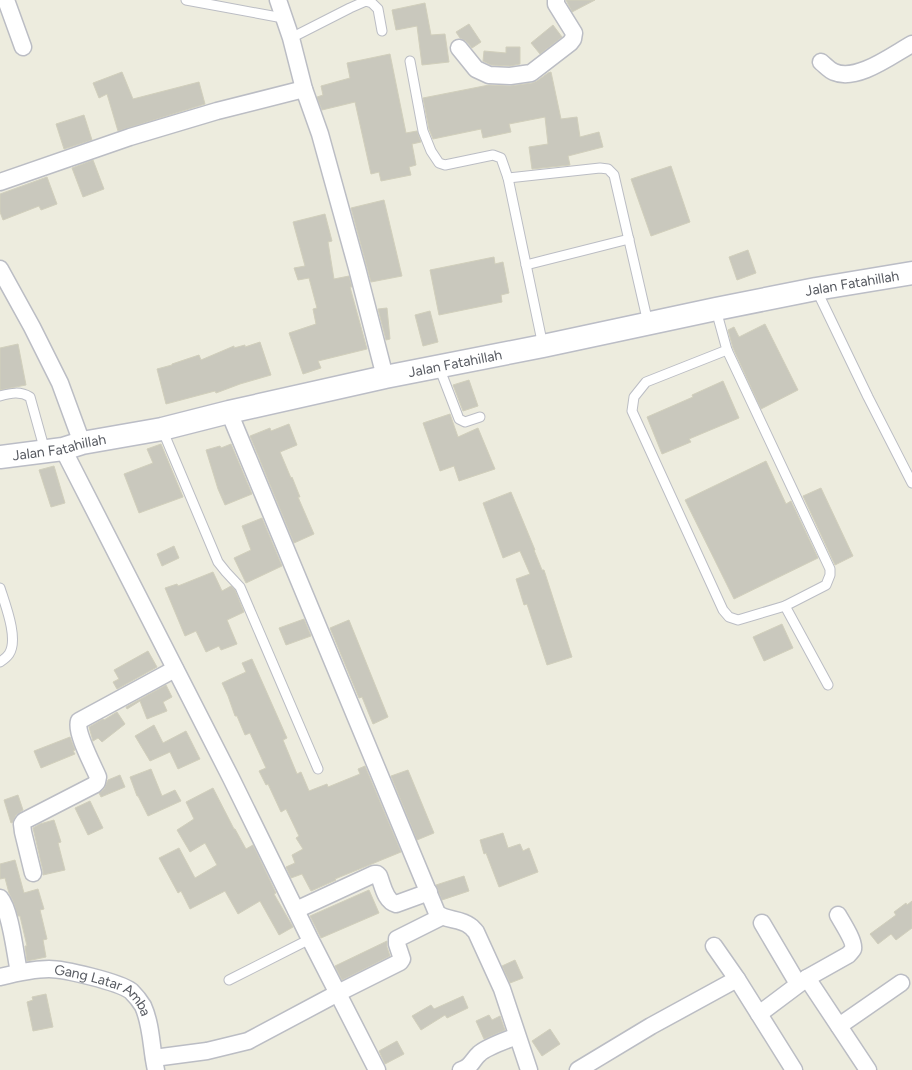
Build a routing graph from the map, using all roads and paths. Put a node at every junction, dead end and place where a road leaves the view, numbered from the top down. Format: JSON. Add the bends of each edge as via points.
{"nodes":[{"id":1,"x":6,"y":0,"type":"edge"},
{"id":2,"x":186,"y":0,"type":"edge"},
{"id":3,"x":556,"y":0,"type":"edge"},
{"id":4,"x":279,"y":1,"type":"edge"},
{"id":5,"x":283,"y":18,"type":"junction"},
{"id":6,"x":382,"y":32,"type":"dead end"},
{"id":7,"x":291,"y":38,"type":"junction"},
{"id":8,"x":912,"y":44,"type":"edge"},
{"id":9,"x":23,"y":47,"type":"dead end"},
{"id":10,"x":459,"y":48,"type":"dead end"},
{"id":11,"x":410,"y":61,"type":"dead end"},
{"id":12,"x":821,"y":62,"type":"dead end"},
{"id":13,"x":304,"y":89,"type":"junction"},
{"id":14,"x":508,"y":178,"type":"junction"},
{"id":15,"x":0,"y":182,"type":"edge"},
{"id":16,"x":629,"y":239,"type":"junction"},
{"id":17,"x":526,"y":266,"type":"junction"},
{"id":18,"x":0,"y":269,"type":"edge"},
{"id":19,"x":912,"y":273,"type":"edge"},
{"id":20,"x":816,"y":289,"type":"junction"},
{"id":21,"x":716,"y":309,"type":"junction"},
{"id":22,"x":648,"y":324,"type":"junction"},
{"id":23,"x":544,"y":346,"type":"junction"},
{"id":24,"x":727,"y":350,"type":"junction"},
{"id":25,"x":439,"y":367,"type":"junction"},
{"id":26,"x":384,"y":378,"type":"junction"},
{"id":27,"x":0,"y":396,"type":"edge"},
{"id":28,"x":229,"y":412,"type":"junction"},
{"id":29,"x":480,"y":417,"type":"dead end"},
{"id":30,"x":162,"y":429,"type":"junction"},
{"id":31,"x":63,"y":448,"type":"junction"},
{"id":32,"x":0,"y":457,"type":"edge"},
{"id":33,"x":912,"y":483,"type":"edge"},
{"id":34,"x":0,"y":588,"type":"edge"},
{"id":35,"x":785,"y":606,"type":"junction"},
{"id":36,"x":0,"y":662,"type":"edge"},
{"id":37,"x":175,"y":669,"type":"junction"},
{"id":38,"x":828,"y":685,"type":"dead end"},
{"id":39,"x":318,"y":769,"type":"dead end"},
{"id":40,"x":33,"y":873,"type":"dead end"},
{"id":41,"x":429,"y":892,"type":"junction"},
{"id":42,"x":0,"y":898,"type":"edge"},
{"id":43,"x":296,"y":910,"type":"junction"},
{"id":44,"x":838,"y":915,"type":"dead end"},
{"id":45,"x":441,"y":917,"type":"junction"},
{"id":46,"x":762,"y":923,"type":"dead end"},
{"id":47,"x":310,"y":939,"type":"junction"},
{"id":48,"x":714,"y":946,"type":"dead end"},
{"id":49,"x":19,"y":972,"type":"junction"},
{"id":50,"x":0,"y":977,"type":"edge"},
{"id":51,"x":737,"y":979,"type":"junction"},
{"id":52,"x":229,"y":980,"type":"dead end"},
{"id":53,"x":803,"y":981,"type":"junction"},
{"id":54,"x":901,"y":983,"type":"dead end"},
{"id":55,"x":338,"y":994,"type":"junction"},
{"id":56,"x":759,"y":1014,"type":"junction"},
{"id":57,"x":839,"y":1026,"type":"junction"},
{"id":58,"x":517,"y":1036,"type":"junction"},
{"id":59,"x":155,"y":1064,"type":"edge"},
{"id":60,"x":376,"y":1070,"type":"edge"},
{"id":61,"x":461,"y":1070,"type":"edge"},
{"id":62,"x":529,"y":1070,"type":"edge"},
{"id":63,"x":578,"y":1070,"type":"edge"},
{"id":64,"x":794,"y":1070,"type":"edge"},
{"id":65,"x":868,"y":1070,"type":"edge"}],
"edges":[{"from":1,"to":9,"type":"street"},
{"from":2,"to":5,"type":"lane"},
{"from":3,"to":10,"type":"street","via":[[574,33],[573,39],[531,73],[489,75],[476,69]]},
{"from":4,"to":5,"type":"street"},
{"from":5,"to":7,"type":"street"},
{"from":6,"to":7,"type":"lane","via":[[378,9],[366,1]]},
{"from":7,"to":13,"type":"street"},
{"from":8,"to":12,"type":"street","via":[[851,75],[834,72]]},
{"from":11,"to":14,"type":"lane","via":[[423,131],[438,163],[445,165],[493,155],[501,158]]},
{"from":13,"to":15,"type":"street","via":[[130,137]]},
{"from":13,"to":26,"type":"street","via":[[320,134]]},
{"from":14,"to":16,"type":"lane","via":[[600,168],[608,170],[614,175]]},
{"from":14,"to":17,"type":"lane"},
{"from":16,"to":17,"type":"lane"},
{"from":16,"to":22,"type":"lane"},
{"from":17,"to":23,"type":"lane"},
{"from":18,"to":31,"type":"street","via":[[60,383]]},
{"from":19,"to":20,"type":"street","name":"Jalan Fatahillah"},
{"from":20,"to":21,"type":"street","name":"Jalan Fatahillah"},
{"from":20,"to":33,"type":"lane"},
{"from":21,"to":22,"type":"street","name":"Jalan Fatahillah"},
{"from":21,"to":24,"type":"lane"},
{"from":22,"to":23,"type":"street","name":"Jalan Fatahillah"},
{"from":23,"to":25,"type":"street","name":"Jalan Fatahillah"},
{"from":24,"to":35,"type":"lane","via":[[830,570],[826,585]]},
{"from":24,"to":35,"type":"lane","via":[[646,382],[634,397],[632,411],[723,610],[738,620]]},
{"from":25,"to":26,"type":"street","name":"Jalan Fatahillah"},
{"from":25,"to":29,"type":"lane","via":[[459,419],[464,422]]},
{"from":26,"to":28,"type":"street","name":"Jalan Fatahillah"},
{"from":27,"to":31,"type":"lane","via":[[13,393],[30,397]]},
{"from":28,"to":30,"type":"street","name":"Jalan Fatahillah"},
{"from":28,"to":41,"type":"street"},
{"from":30,"to":31,"type":"street","name":"Jalan Fatahillah"},
{"from":30,"to":39,"type":"lane","via":[[218,562],[240,586]]},
{"from":31,"to":32,"type":"street","name":"Jalan Fatahillah"},
{"from":31,"to":37,"type":"street"},
{"from":34,"to":36,"type":"lane","via":[[13,640],[10,654]]},
{"from":35,"to":38,"type":"lane"},
{"from":37,"to":40,"type":"street","via":[[79,721],[80,735],[98,782],[24,821],[23,832]]},
{"from":37,"to":43,"type":"street"},
{"from":41,"to":43,"type":"street","via":[[396,904],[388,900],[379,876],[374,874]]},
{"from":41,"to":45,"type":"street"},
{"from":42,"to":49,"type":"street","via":[[9,918]]},
{"from":43,"to":47,"type":"street"},
{"from":44,"to":53,"type":"street","via":[[853,948],[848,955]]},
{"from":45,"to":55,"type":"street","via":[[397,939],[400,962]]},
{"from":45,"to":58,"type":"street","via":[[461,921],[476,932],[502,989]]},
{"from":46,"to":53,"type":"street"},
{"from":47,"to":52,"type":"lane"},
{"from":47,"to":55,"type":"street"},
{"from":48,"to":51,"type":"street"},
{"from":49,"to":50,"type":"street","name":"Gang Latar Amba"},
{"from":49,"to":59,"type":"street","name":"Gang Latar Amba","via":[[52,969],[106,980],[130,990],[142,1004],[149,1024]]},
{"from":51,"to":56,"type":"street"},
{"from":51,"to":63,"type":"street"},
{"from":53,"to":56,"type":"street"},
{"from":53,"to":57,"type":"street"},
{"from":54,"to":57,"type":"street"},
{"from":55,"to":59,"type":"street","via":[[248,1041]]},
{"from":55,"to":60,"type":"street"},
{"from":56,"to":64,"type":"street"},
{"from":57,"to":65,"type":"street"},
{"from":58,"to":61,"type":"street","via":[[482,1051],[468,1068]]},
{"from":58,"to":62,"type":"street"}]}
